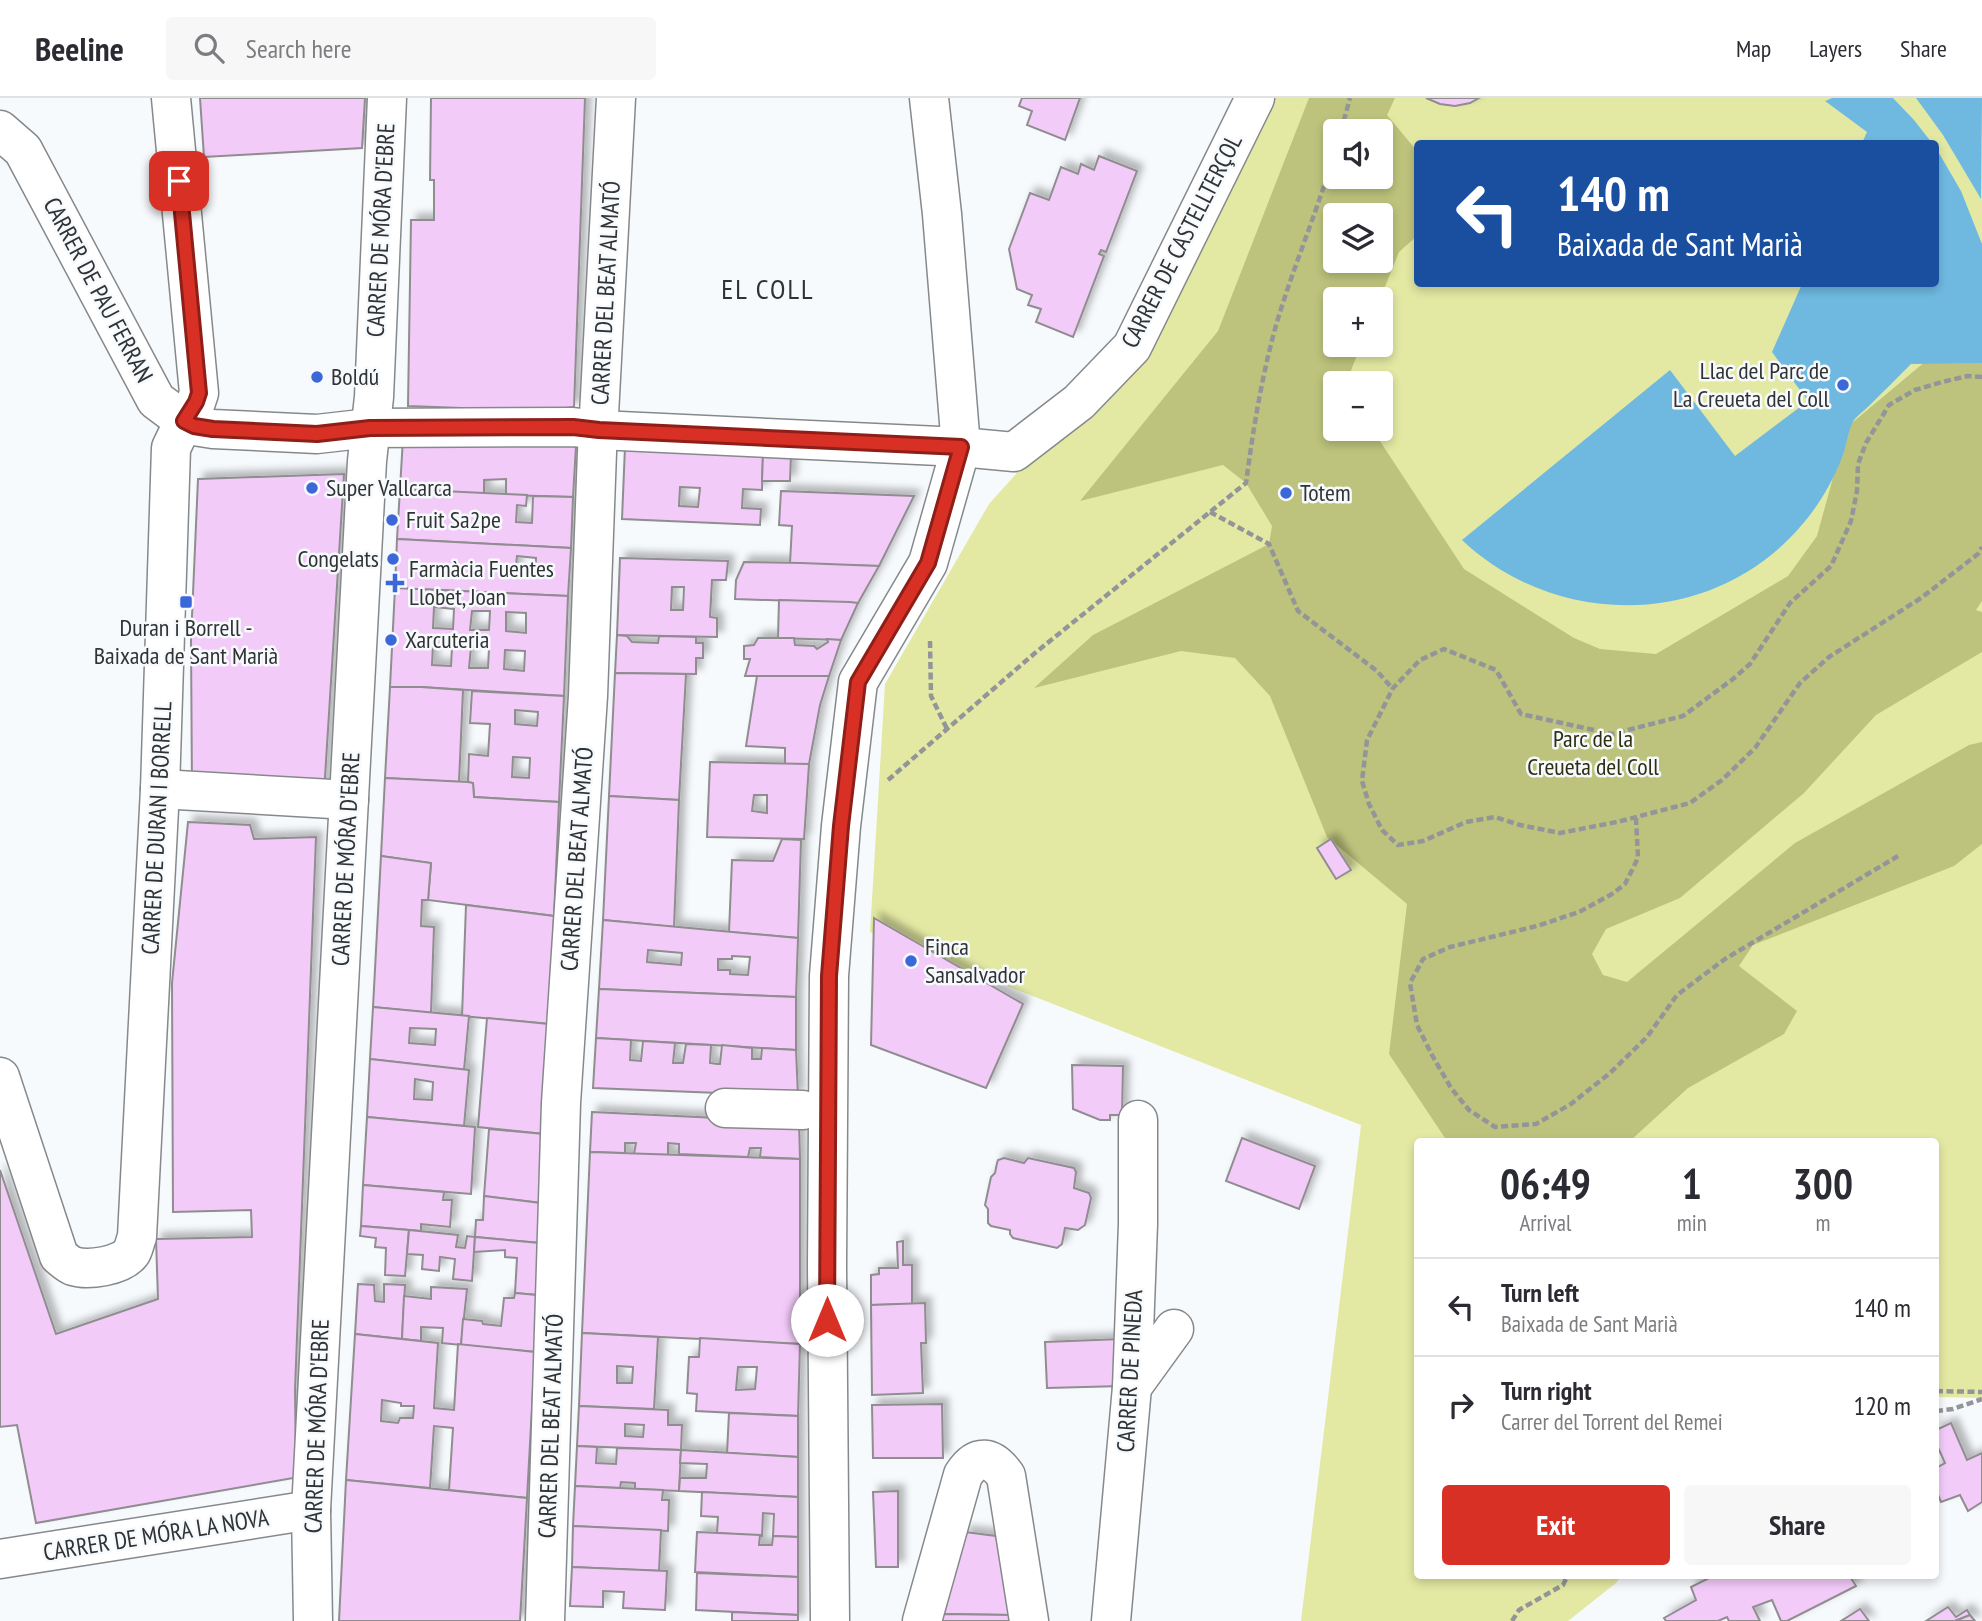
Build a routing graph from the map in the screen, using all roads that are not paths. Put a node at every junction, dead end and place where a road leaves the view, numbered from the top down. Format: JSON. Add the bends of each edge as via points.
{"nodes":[{"id":1,"x":171,"y":98,"type":"edge"},
{"id":2,"x":387,"y":98,"type":"edge"},
{"id":3,"x":616,"y":98,"type":"edge"},
{"id":4,"x":929,"y":98,"type":"edge"},
{"id":5,"x":1255,"y":98,"type":"edge"},
{"id":6,"x":12,"y":140,"type":"edge"},
{"id":7,"x":184,"y":421,"type":"junction"},
{"id":8,"x":370,"y":428,"type":"junction"},
{"id":9,"x":599,"y":430,"type":"junction"},
{"id":10,"x":961,"y":447,"type":"junction"},
{"id":11,"x":160,"y":789,"type":"junction"},
{"id":12,"x":349,"y":800,"type":"junction"},
{"id":13,"x":0,"y":1077,"type":"edge"},
{"id":14,"x":725,"y":1108,"type":"dead end"},
{"id":15,"x":803,"y":1110,"type":"dead end"},
{"id":16,"x":1139,"y":1119,"type":"dead end"},
{"id":17,"x":1174,"y":1329,"type":"dead end"},
{"id":18,"x":1132,"y":1387,"type":"junction"},
{"id":19,"x":311,"y":1510,"type":"junction"},
{"id":20,"x":0,"y":1559,"type":"edge"},
{"id":21,"x":313,"y":1621,"type":"edge"},
{"id":22,"x":545,"y":1621,"type":"edge"},
{"id":23,"x":830,"y":1621,"type":"edge"},
{"id":24,"x":922,"y":1621,"type":"edge"},
{"id":25,"x":1030,"y":1621,"type":"edge"},
{"id":26,"x":1111,"y":1621,"type":"edge"}],
"edges":[{"from":1,"to":7,"type":"street","name":"CARRER DE DURAN I BORRELL","via":[[199,393]]},
{"from":2,"to":8,"type":"street","name":"CARRER DE MÓRA D'EBRE"},
{"from":3,"to":9,"type":"street","name":"CARRER DEL BEAT ALMATÓ"},
{"from":4,"to":10,"type":"street"},
{"from":5,"to":10,"type":"street","name":"CARRER DE CASTELLTERÇOL","via":[[1132,347],[1079,402],[1014,452]]},
{"from":6,"to":7,"type":"street","name":"CARRER DE PAU FERRAN","via":[[156,400]]},
{"from":7,"to":8,"type":"street","name":"CARRER DE CASTELLTERÇOL","via":[[213,429],[317,434]]},
{"from":7,"to":11,"type":"street","name":"CARRER DE DURAN I BORRELL","via":[[171,449]]},
{"from":8,"to":9,"type":"street","name":"CARRER DE CASTELLTERÇOL"},
{"from":8,"to":12,"type":"street","name":"CARRER DE MÓRA D'EBRE"},
{"from":9,"to":10,"type":"street","name":"CARRER DE CASTELLTERÇOL"},
{"from":9,"to":22,"type":"street","name":"CARRER DEL BEAT ALMATÓ","via":[[588,695],[561,1103]]},
{"from":10,"to":23,"type":"street","via":[[928,563],[858,682],[841,826],[829,976]]},
{"from":11,"to":12,"type":"street"},
{"from":11,"to":13,"type":"street","name":"CARRER DE DURAN I BORRELL","via":[[137,1237],[131,1253],[117,1263],[82,1268],[60,1256]]},
{"from":12,"to":19,"type":"street","name":"CARRER DE MÓRA D'EBRE"},
{"from":14,"to":15,"type":"street"},
{"from":16,"to":18,"type":"street","name":"CARRER DE PINEDA"},
{"from":17,"to":18,"type":"street"},
{"from":18,"to":26,"type":"street","name":"CARRER DE PINEDA"},
{"from":19,"to":20,"type":"street","name":"CARRER DE MÓRA LA NOVA"},
{"from":19,"to":21,"type":"street","name":"CARRER DE MÓRA D'EBRE"},
{"from":24,"to":25,"type":"street","via":[[962,1475],[968,1466],[984,1459],[1006,1476]]}]}
